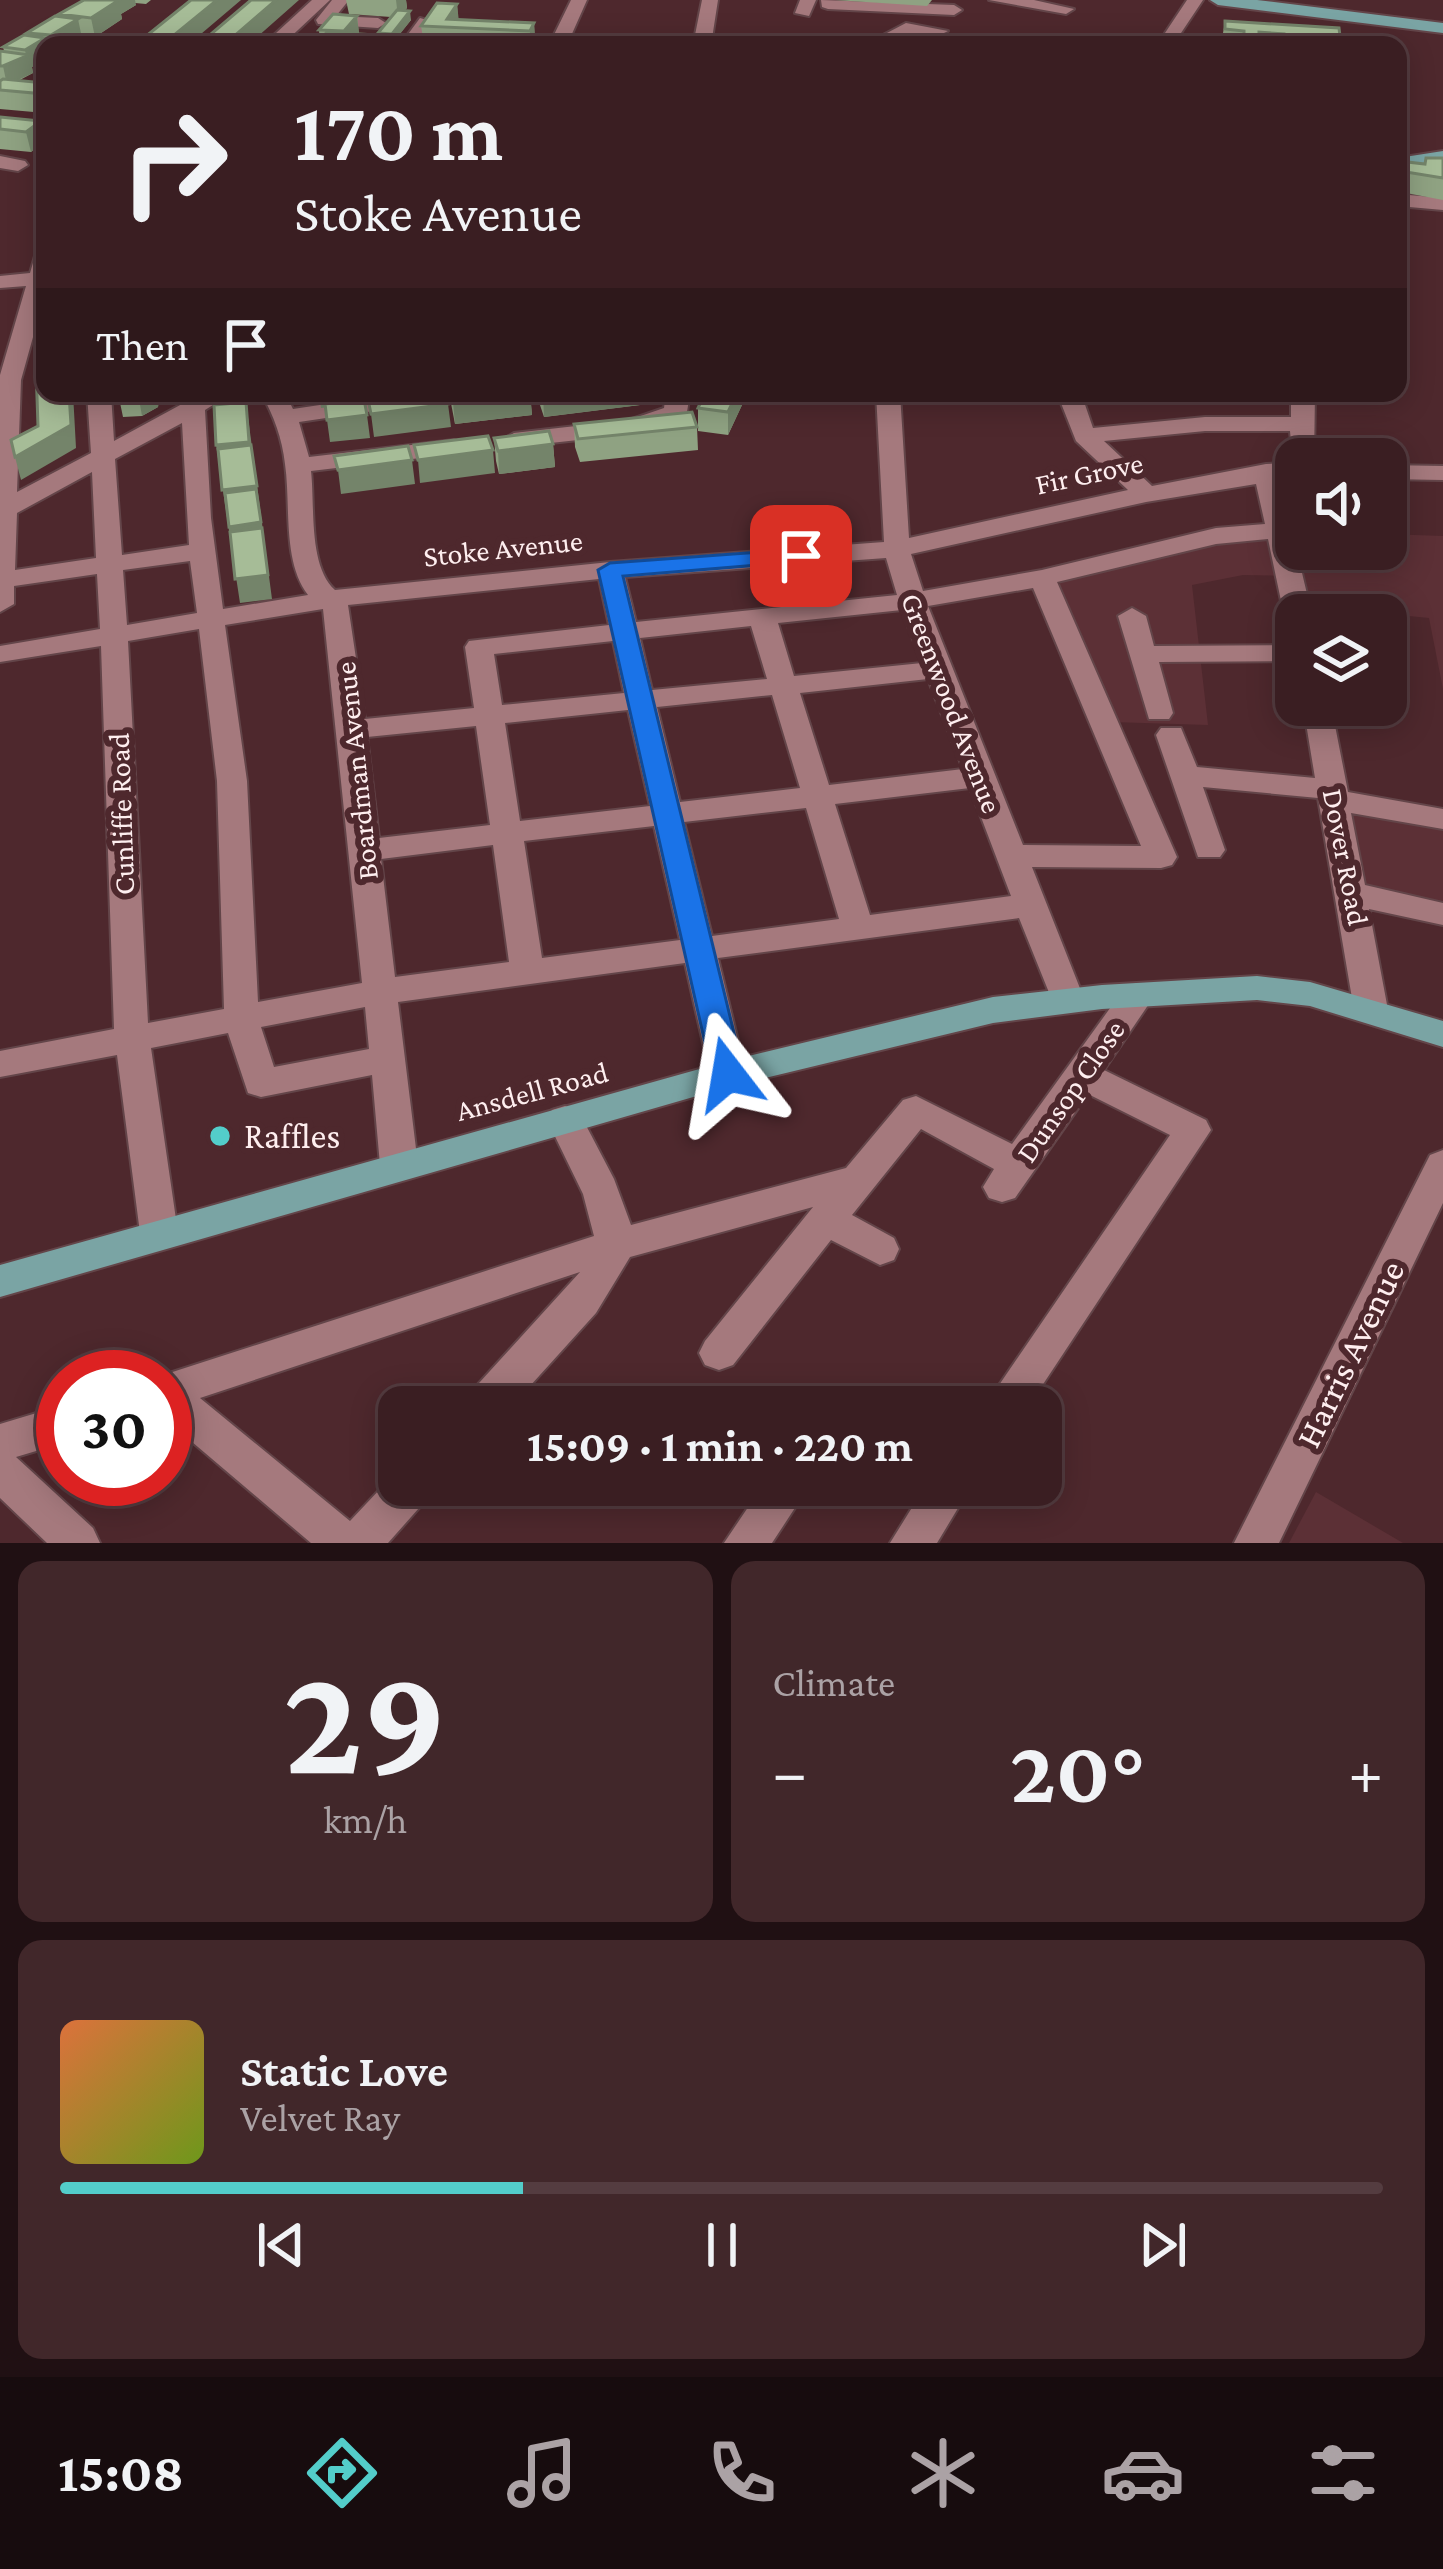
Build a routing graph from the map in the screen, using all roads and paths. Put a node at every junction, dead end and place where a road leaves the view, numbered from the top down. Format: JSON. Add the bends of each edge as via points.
{"nodes":[{"id":1,"x":322,"y":0,"type":"edge"},
{"id":2,"x":341,"y":0,"type":"edge"},
{"id":3,"x":579,"y":0,"type":"edge"},
{"id":4,"x":710,"y":0,"type":"edge"},
{"id":5,"x":829,"y":0,"type":"edge"},
{"id":6,"x":997,"y":0,"type":"edge"},
{"id":7,"x":1195,"y":0,"type":"edge"},
{"id":8,"x":1218,"y":0,"type":"edge"},
{"id":9,"x":1304,"y":0,"type":"edge"},
{"id":10,"x":957,"y":5,"type":"edge"},
{"id":11,"x":1066,"y":9,"type":"dead end"},
{"id":12,"x":1286,"y":9,"type":"junction"},
{"id":13,"x":426,"y":22,"type":"edge"},
{"id":14,"x":378,"y":23,"type":"dead end"},
{"id":15,"x":1443,"y":28,"type":"edge"},
{"id":16,"x":282,"y":36,"type":"edge"},
{"id":17,"x":416,"y":36,"type":"edge"},
{"id":18,"x":562,"y":36,"type":"edge"},
{"id":19,"x":704,"y":36,"type":"edge"},
{"id":20,"x":890,"y":36,"type":"edge"},
{"id":21,"x":930,"y":36,"type":"edge"},
{"id":22,"x":937,"y":36,"type":"edge"},
{"id":23,"x":1173,"y":36,"type":"edge"},
{"id":24,"x":1443,"y":157,"type":"edge"},
{"id":25,"x":1407,"y":163,"type":"edge"},
{"id":26,"x":1407,"y":201,"type":"edge"},
{"id":27,"x":1443,"y":204,"type":"edge"},
{"id":28,"x":36,"y":273,"type":"edge"},
{"id":29,"x":0,"y":282,"type":"edge"},
{"id":30,"x":36,"y":289,"type":"edge"},
{"id":31,"x":29,"y":309,"type":"junction"},
{"id":32,"x":0,"y":311,"type":"edge"},
{"id":33,"x":9,"y":348,"type":"edge"},
{"id":34,"x":5,"y":380,"type":"edge"},
{"id":35,"x":100,"y":402,"type":"edge"},
{"id":36,"x":195,"y":402,"type":"edge"},
{"id":37,"x":202,"y":402,"type":"edge"},
{"id":38,"x":327,"y":402,"type":"edge"},
{"id":39,"x":676,"y":402,"type":"edge"},
{"id":40,"x":889,"y":402,"type":"edge"},
{"id":41,"x":1072,"y":402,"type":"edge"},
{"id":42,"x":1303,"y":402,"type":"edge"},
{"id":43,"x":279,"y":405,"type":"edge"},
{"id":44,"x":1302,"y":424,"type":"junction"},
{"id":45,"x":1084,"y":436,"type":"junction"},
{"id":46,"x":1302,"y":438,"type":"edge"},
{"id":47,"x":103,"y":456,"type":"junction"},
{"id":48,"x":299,"y":465,"type":"junction"},
{"id":49,"x":1275,"y":471,"type":"edge"},
{"id":50,"x":1266,"y":472,"type":"junction"},
{"id":51,"x":1407,"y":472,"type":"edge"},
{"id":52,"x":1443,"y":473,"type":"edge"},
{"id":53,"x":1146,"y":494,"type":"junction"},
{"id":54,"x":1275,"y":507,"type":"edge"},
{"id":55,"x":1,"y":512,"type":"edge"},
{"id":56,"x":1275,"y":531,"type":"edge"},
{"id":57,"x":897,"y":549,"type":"junction"},
{"id":58,"x":202,"y":551,"type":"junction"},
{"id":59,"x":107,"y":566,"type":"junction"},
{"id":60,"x":610,"y":570,"type":"junction"},
{"id":61,"x":1042,"y":578,"type":"junction"},
{"id":62,"x":1,"y":592,"type":"edge"},
{"id":63,"x":331,"y":598,"type":"junction"},
{"id":64,"x":912,"y":601,"type":"junction"},
{"id":65,"x":210,"y":616,"type":"junction"},
{"id":66,"x":1132,"y":616,"type":"dead end"},
{"id":67,"x":763,"y":617,"type":"junction"},
{"id":68,"x":626,"y":632,"type":"junction"},
{"id":69,"x":111,"y":634,"type":"junction"},
{"id":70,"x":1275,"y":653,"type":"edge"},
{"id":71,"x":0,"y":654,"type":"edge"},
{"id":72,"x":1142,"y":654,"type":"junction"},
{"id":73,"x":938,"y":670,"type":"junction"},
{"id":74,"x":782,"y":687,"type":"junction"},
{"id":75,"x":641,"y":701,"type":"junction"},
{"id":76,"x":489,"y":715,"type":"junction"},
{"id":77,"x":1321,"y":726,"type":"edge"},
{"id":78,"x":354,"y":729,"type":"junction"},
{"id":79,"x":1185,"y":776,"type":"junction"},
{"id":80,"x":979,"y":777,"type":"junction"},
{"id":81,"x":1335,"y":794,"type":"junction"},
{"id":82,"x":816,"y":799,"type":"junction"},
{"id":83,"x":667,"y":817,"type":"junction"},
{"id":84,"x":1443,"y":819,"type":"edge"},
{"id":85,"x":507,"y":834,"type":"junction"},
{"id":86,"x":365,"y":850,"type":"junction"},
{"id":87,"x":1208,"y":850,"type":"dead end"},
{"id":88,"x":1009,"y":856,"type":"junction"},
{"id":89,"x":1354,"y":894,"type":"junction"},
{"id":90,"x":1029,"y":904,"type":"junction"},
{"id":91,"x":1443,"y":914,"type":"edge"},
{"id":92,"x":858,"y":927,"type":"junction"},
{"id":93,"x":697,"y":948,"type":"junction"},
{"id":94,"x":527,"y":970,"type":"junction"},
{"id":95,"x":379,"y":992,"type":"junction"},
{"id":96,"x":1138,"y":995,"type":"junction"},
{"id":97,"x":1068,"y":1001,"type":"junction"},
{"id":98,"x":1371,"y":1010,"type":"junction"},
{"id":99,"x":242,"y":1021,"type":"junction"},
{"id":100,"x":1443,"y":1034,"type":"edge"},
{"id":101,"x":132,"y":1036,"type":"junction"},
{"id":102,"x":388,"y":1059,"type":"junction"},
{"id":103,"x":0,"y":1064,"type":"edge"},
{"id":104,"x":728,"y":1074,"type":"junction"},
{"id":105,"x":1082,"y":1076,"type":"junction"},
{"id":106,"x":565,"y":1120,"type":"junction"},
{"id":107,"x":399,"y":1165,"type":"junction"},
{"id":108,"x":1443,"y":1165,"type":"edge"},
{"id":109,"x":858,"y":1180,"type":"junction"},
{"id":110,"x":826,"y":1219,"type":"junction"},
{"id":111,"x":159,"y":1233,"type":"junction"},
{"id":112,"x":615,"y":1244,"type":"junction"},
{"id":113,"x":880,"y":1249,"type":"dead end"},
{"id":114,"x":0,"y":1281,"type":"edge"},
{"id":115,"x":718,"y":1353,"type":"dead end"},
{"id":116,"x":192,"y":1384,"type":"edge"},
{"id":117,"x":503,"y":1386,"type":"edge"},
{"id":118,"x":1019,"y":1386,"type":"edge"},
{"id":119,"x":192,"y":1416,"type":"edge"},
{"id":120,"x":36,"y":1432,"type":"edge"},
{"id":121,"x":0,"y":1443,"type":"edge"},
{"id":122,"x":8,"y":1492,"type":"edge"},
{"id":123,"x":393,"y":1506,"type":"edge"},
{"id":124,"x":773,"y":1506,"type":"edge"},
{"id":125,"x":937,"y":1506,"type":"edge"},
{"id":126,"x":78,"y":1543,"type":"edge"},
{"id":127,"x":344,"y":1543,"type":"edge"},
{"id":128,"x":359,"y":1543,"type":"edge"},
{"id":129,"x":746,"y":1543,"type":"edge"},
{"id":130,"x":912,"y":1543,"type":"edge"},
{"id":131,"x":1256,"y":1543,"type":"edge"}],
"edges":[{"from":1,"to":16,"type":"street"},
{"from":2,"to":14,"type":"street","via":[[324,20]]},
{"from":3,"to":18,"type":"street"},
{"from":4,"to":19,"type":"street"},
{"from":5,"to":10,"type":"street"},
{"from":6,"to":11,"type":"street"},
{"from":7,"to":23,"type":"street"},
{"from":8,"to":12,"type":"main road"},
{"from":9,"to":12,"type":"street"},
{"from":10,"to":22,"type":"street"},
{"from":12,"to":15,"type":"main road"},
{"from":13,"to":17,"type":"street"},
{"from":20,"to":21,"type":"street","via":[[906,28]]},
{"from":24,"to":25,"type":"main road"},
{"from":26,"to":27,"type":"street"},
{"from":28,"to":29,"type":"street"},
{"from":30,"to":31,"type":"street"},
{"from":31,"to":32,"type":"street"},
{"from":31,"to":33,"type":"street"},
{"from":33,"to":34,"type":"street"},
{"from":34,"to":55,"type":"street"},
{"from":35,"to":47,"type":"street","name":"Cunliffe Road"},
{"from":36,"to":47,"type":"street"},
{"from":37,"to":58,"type":"street"},
{"from":38,"to":43,"type":"street"},
{"from":39,"to":48,"type":"street","via":[[675,412],[650,424]]},
{"from":40,"to":57,"type":"street","name":"Greenwood Avenue"},
{"from":41,"to":45,"type":"street"},
{"from":42,"to":44,"type":"street"},
{"from":43,"to":48,"type":"street","name":"Boardman Avenue"},
{"from":44,"to":45,"type":"street"},
{"from":44,"to":46,"type":"street"},
{"from":45,"to":53,"type":"street"},
{"from":47,"to":55,"type":"street"},
{"from":47,"to":59,"type":"street","name":"Cunliffe Road"},
{"from":48,"to":63,"type":"street","name":"Boardman Avenue","via":[[312,580]]},
{"from":49,"to":50,"type":"street","name":"Fir Grove"},
{"from":50,"to":53,"type":"street","name":"Fir Grove"},
{"from":50,"to":54,"type":"street"},
{"from":51,"to":52,"type":"street"},
{"from":53,"to":57,"type":"street","name":"Fir Grove"},
{"from":55,"to":62,"type":"street"},
{"from":56,"to":61,"type":"street","via":[[1216,536]]},
{"from":57,"to":60,"type":"street","name":"Stoke Avenue"},
{"from":57,"to":64,"type":"street","name":"Greenwood Avenue"},
{"from":58,"to":59,"type":"street"},
{"from":58,"to":65,"type":"street"},
{"from":59,"to":62,"type":"street"},
{"from":59,"to":69,"type":"street","name":"Cunliffe Road"},
{"from":60,"to":63,"type":"street","name":"Stoke Avenue"},
{"from":60,"to":68,"type":"street"},
{"from":61,"to":64,"type":"street"},
{"from":61,"to":88,"type":"street","via":[[1161,856]]},
{"from":63,"to":65,"type":"street","name":"Stoke Avenue"},
{"from":63,"to":78,"type":"street","name":"Boardman Avenue"},
{"from":64,"to":67,"type":"street"},
{"from":64,"to":73,"type":"street","name":"Greenwood Avenue"},
{"from":65,"to":69,"type":"street","name":"Stoke Avenue"},
{"from":65,"to":99,"type":"street","via":[[232,781]]},
{"from":66,"to":72,"type":"street"},
{"from":67,"to":68,"type":"street"},
{"from":67,"to":74,"type":"street"},
{"from":68,"to":75,"type":"street"},
{"from":68,"to":76,"type":"street","via":[[479,647]]},
{"from":69,"to":71,"type":"street","name":"Stoke Avenue"},
{"from":69,"to":101,"type":"street","name":"Cunliffe Road"},
{"from":70,"to":72,"type":"street"},
{"from":72,"to":79,"type":"street"},
{"from":73,"to":74,"type":"street"},
{"from":73,"to":80,"type":"street","name":"Greenwood Avenue"},
{"from":74,"to":75,"type":"street"},
{"from":74,"to":82,"type":"street"},
{"from":75,"to":76,"type":"street"},
{"from":75,"to":83,"type":"street"},
{"from":76,"to":78,"type":"street"},
{"from":76,"to":85,"type":"street"},
{"from":77,"to":81,"type":"street","name":"Dover Road"},
{"from":78,"to":86,"type":"street","name":"Boardman Avenue"},
{"from":79,"to":81,"type":"street"},
{"from":79,"to":87,"type":"street"},
{"from":80,"to":82,"type":"street"},
{"from":80,"to":88,"type":"street","name":"Greenwood Avenue"},
{"from":81,"to":84,"type":"street"},
{"from":81,"to":89,"type":"street","name":"Dover Road"},
{"from":82,"to":83,"type":"street"},
{"from":82,"to":92,"type":"street"},
{"from":83,"to":85,"type":"street"},
{"from":83,"to":93,"type":"street"},
{"from":85,"to":86,"type":"street"},
{"from":85,"to":94,"type":"street"},
{"from":86,"to":95,"type":"street","name":"Boardman Avenue"},
{"from":88,"to":90,"type":"street","name":"Greenwood Avenue"},
{"from":89,"to":91,"type":"street"},
{"from":89,"to":98,"type":"street","name":"Dover Road"},
{"from":90,"to":92,"type":"street"},
{"from":90,"to":97,"type":"street","name":"Greenwood Avenue"},
{"from":92,"to":93,"type":"street"},
{"from":93,"to":94,"type":"street"},
{"from":93,"to":104,"type":"street"},
{"from":94,"to":95,"type":"street"},
{"from":95,"to":99,"type":"street"},
{"from":95,"to":102,"type":"street","name":"Boardman Avenue"},
{"from":96,"to":97,"type":"main road","name":"Ansdell Road"},
{"from":96,"to":98,"type":"main road","name":"Ansdell Road","via":[[1258,988]]},
{"from":96,"to":105,"type":"street","name":"Dunsop Close"},
{"from":97,"to":104,"type":"main road","name":"Ansdell Road","via":[[918,1025]]},
{"from":98,"to":100,"type":"main road","name":"Ansdell Road"},
{"from":99,"to":101,"type":"street"},
{"from":99,"to":102,"type":"street","via":[[261,1083]]},
{"from":101,"to":103,"type":"street"},
{"from":101,"to":111,"type":"street","name":"Cunliffe Road"},
{"from":102,"to":107,"type":"street","name":"Boardman Avenue"},
{"from":104,"to":106,"type":"main road","name":"Ansdell Road"},
{"from":105,"to":109,"type":"street","name":"Dunsop Close","via":[[1010,1176],[916,1110]]},
{"from":105,"to":118,"type":"street","via":[[1193,1130]]},
{"from":106,"to":107,"type":"main road","name":"Ansdell Road"},
{"from":106,"to":112,"type":"street"},
{"from":107,"to":111,"type":"main road","name":"Ansdell Road"},
{"from":108,"to":131,"type":"street","name":"Harris Avenue"},
{"from":109,"to":110,"type":"street"},
{"from":109,"to":112,"type":"street"},
{"from":110,"to":113,"type":"street"},
{"from":110,"to":115,"type":"street"},
{"from":111,"to":114,"type":"main road","name":"Ansdell Road"},
{"from":112,"to":116,"type":"street"},
{"from":112,"to":117,"type":"street","via":[[606,1274]]},
{"from":119,"to":127,"type":"street"},
{"from":120,"to":121,"type":"street"},
{"from":122,"to":126,"type":"street"},
{"from":123,"to":128,"type":"street"},
{"from":124,"to":129,"type":"street"},
{"from":125,"to":130,"type":"street"}]}
